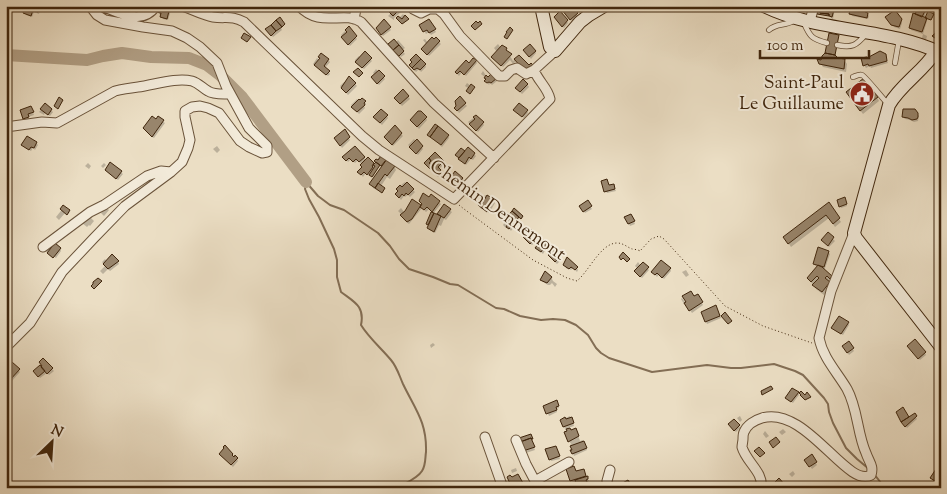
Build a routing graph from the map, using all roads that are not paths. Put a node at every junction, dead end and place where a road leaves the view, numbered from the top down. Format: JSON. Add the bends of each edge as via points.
{"nodes":[{"id":1,"x":90,"y":6,"type":"edge"},
{"id":2,"x":102,"y":6,"type":"edge"},
{"id":3,"x":156,"y":6,"type":"edge"},
{"id":4,"x":182,"y":6,"type":"edge"},
{"id":5,"x":299,"y":6,"type":"edge"},
{"id":6,"x":354,"y":6,"type":"edge"},
{"id":7,"x":411,"y":6,"type":"edge"},
{"id":8,"x":541,"y":6,"type":"edge"},
{"id":9,"x":604,"y":6,"type":"edge"},
{"id":10,"x":764,"y":6,"type":"edge"},
{"id":11,"x":814,"y":6,"type":"edge"},
{"id":12,"x":354,"y":19,"type":"junction"},
{"id":13,"x":802,"y":19,"type":"junction"},
{"id":14,"x":769,"y":30,"type":"dead end"},
{"id":15,"x":867,"y":32,"type":"junction"},
{"id":16,"x":899,"y":39,"type":"junction"},
{"id":17,"x":827,"y":42,"type":"dead end"},
{"id":18,"x":837,"y":45,"type":"dead end"},
{"id":19,"x":555,"y":51,"type":"junction"},
{"id":20,"x":938,"y":52,"type":"edge"},
{"id":21,"x":895,"y":63,"type":"dead end"},
{"id":22,"x":534,"y":70,"type":"junction"},
{"id":23,"x":853,"y":77,"type":"dead end"},
{"id":24,"x":228,"y":90,"type":"junction"},
{"id":25,"x":889,"y":105,"type":"junction"},
{"id":26,"x":6,"y":127,"type":"edge"},
{"id":27,"x":494,"y":158,"type":"junction"},
{"id":28,"x":171,"y":172,"type":"junction"},
{"id":29,"x":854,"y":233,"type":"junction"},
{"id":30,"x":43,"y":247,"type":"dead end"},
{"id":31,"x":6,"y":347,"type":"edge"},
{"id":32,"x":941,"y":347,"type":"edge"},
{"id":33,"x":484,"y":437,"type":"dead end"},
{"id":34,"x":516,"y":440,"type":"dead end"},
{"id":35,"x":569,"y":462,"type":"dead end"},
{"id":36,"x":610,"y":470,"type":"dead end"},
{"id":37,"x":537,"y":484,"type":"edge"},
{"id":38,"x":503,"y":488,"type":"edge"},
{"id":39,"x":608,"y":488,"type":"edge"},
{"id":40,"x":761,"y":488,"type":"edge"}],
"edges":[{"from":1,"to":24,"type":"street","via":[[105,20],[172,31],[187,38],[217,63]]},
{"from":2,"to":3,"type":"street","via":[[137,17],[146,16]]},
{"from":4,"to":27,"type":"street","name":"Chemin Dennemont","via":[[208,16],[235,17],[244,22],[362,136],[454,199]]},
{"from":5,"to":12,"type":"street","via":[[314,17]]},
{"from":6,"to":12,"type":"street"},
{"from":7,"to":22,"type":"street","via":[[421,13],[438,9],[499,76],[517,68],[526,74]]},
{"from":8,"to":19,"type":"main road","via":[[550,47]]},
{"from":9,"to":19,"type":"main road","via":[[588,12]]},
{"from":10,"to":13,"type":"main road"},
{"from":11,"to":13,"type":"street"},
{"from":12,"to":27,"type":"street","via":[[361,22],[434,103]]},
{"from":13,"to":14,"type":"lane","via":[[776,25]]},
{"from":13,"to":15,"type":"main road"},
{"from":13,"to":17,"type":"lane","via":[[812,37]]},
{"from":15,"to":16,"type":"main road"},
{"from":15,"to":18,"type":"lane","via":[[857,44]]},
{"from":16,"to":20,"type":"main road"},
{"from":16,"to":21,"type":"lane"},
{"from":19,"to":22,"type":"street"},
{"from":20,"to":25,"type":"main road"},
{"from":22,"to":27,"type":"street","via":[[550,99]]},
{"from":23,"to":25,"type":"lane","via":[[865,77]]},
{"from":24,"to":26,"type":"street","via":[[218,94],[191,80],[123,88],[57,123]]},
{"from":24,"to":28,"type":"street","via":[[250,128],[267,146],[267,152],[262,153],[240,141],[219,113],[200,106],[192,107],[185,111],[190,140],[188,148],[182,162]]},
{"from":25,"to":29,"type":"main road"},
{"from":28,"to":30,"type":"street","via":[[160,171],[147,176]]},
{"from":28,"to":31,"type":"street","via":[[125,206],[62,272],[30,323]]},
{"from":29,"to":32,"type":"main road"},
{"from":29,"to":40,"type":"street","via":[[830,291],[818,338],[825,357],[848,391],[862,445],[873,470],[867,478],[853,472],[800,426],[770,416],[754,420],[744,432],[742,446],[759,475]]},
{"from":33,"to":38,"type":"street"},
{"from":34,"to":37,"type":"street"},
{"from":35,"to":37,"type":"street"},
{"from":36,"to":39,"type":"street"}]}
